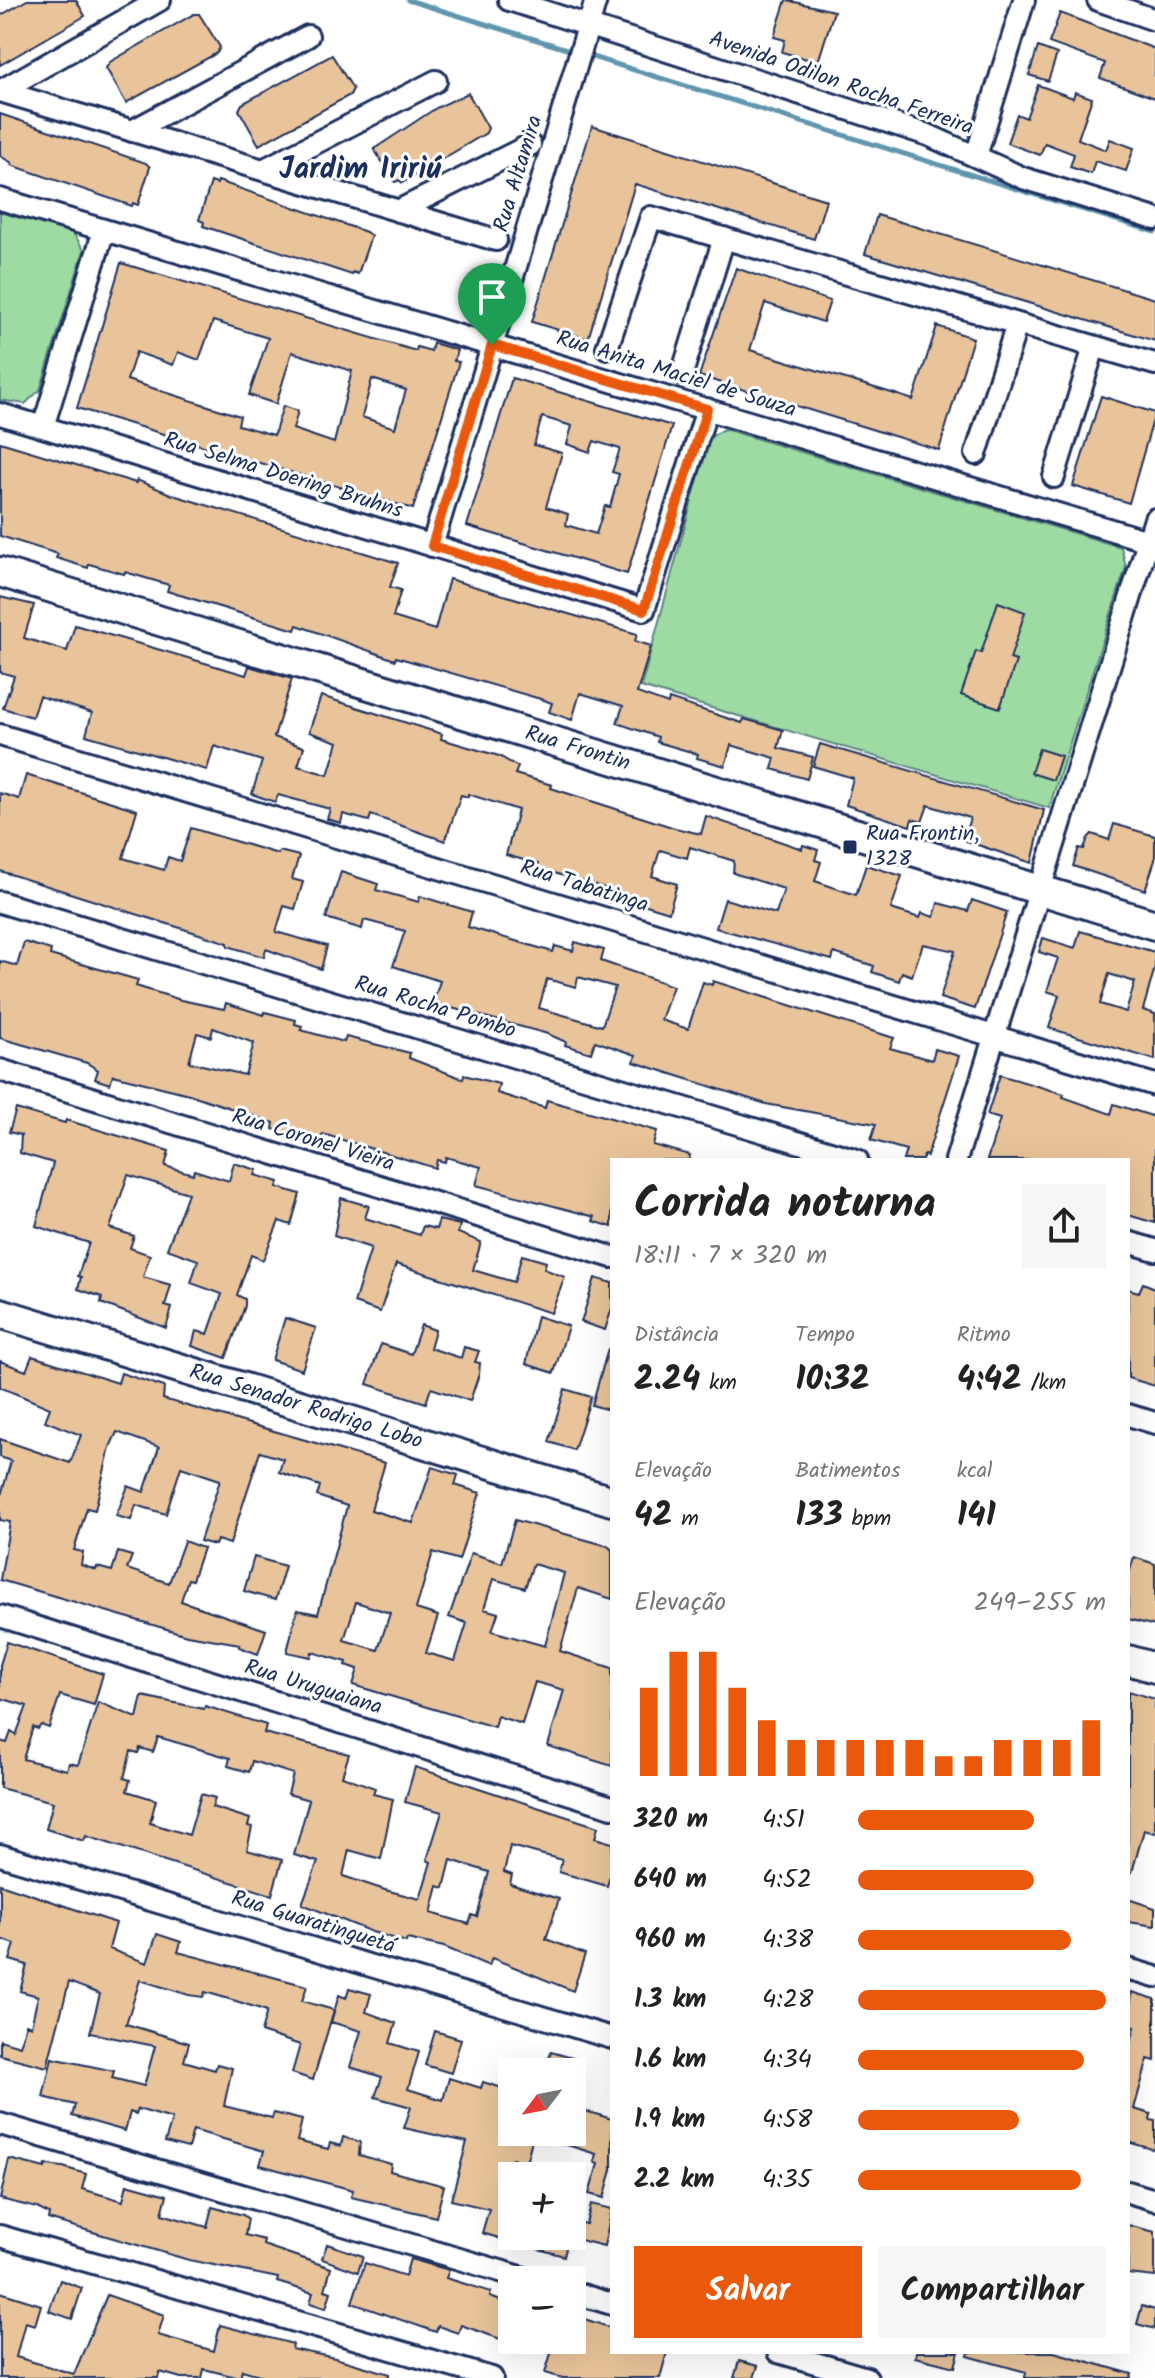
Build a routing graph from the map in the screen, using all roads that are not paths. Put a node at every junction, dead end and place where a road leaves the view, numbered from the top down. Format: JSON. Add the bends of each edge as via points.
{"nodes":[{"id":1,"x":160,"y":0,"type":"edge"},
{"id":2,"x":509,"y":0,"type":"edge"},
{"id":3,"x":596,"y":0,"type":"edge"},
{"id":4,"x":1024,"y":0,"type":"edge"},
{"id":5,"x":1098,"y":0,"type":"edge"},
{"id":6,"x":1155,"y":20,"type":"edge"},
{"id":7,"x":308,"y":36,"type":"dead end"},
{"id":8,"x":583,"y":43,"type":"junction"},
{"id":9,"x":436,"y":81,"type":"dead end"},
{"id":10,"x":0,"y":91,"type":"edge"},
{"id":11,"x":132,"y":131,"type":"junction"},
{"id":12,"x":530,"y":145,"type":"dead end"},
{"id":13,"x":976,"y":156,"type":"junction"},
{"id":14,"x":263,"y":170,"type":"junction"},
{"id":15,"x":0,"y":199,"type":"edge"},
{"id":16,"x":398,"y":211,"type":"junction"},
{"id":17,"x":1155,"y":219,"type":"edge"},
{"id":18,"x":104,"y":230,"type":"junction"},
{"id":19,"x":724,"y":238,"type":"junction"},
{"id":20,"x":496,"y":240,"type":"dead end"},
{"id":21,"x":1017,"y":324,"type":"junction"},
{"id":22,"x":492,"y":345,"type":"junction"},
{"id":23,"x":1094,"y":347,"type":"junction"},
{"id":24,"x":607,"y":348,"type":"dead end"},
{"id":25,"x":1155,"y":364,"type":"edge"},
{"id":26,"x":682,"y":374,"type":"dead end"},
{"id":27,"x":707,"y":409,"type":"junction"},
{"id":28,"x":0,"y":414,"type":"edge"},
{"id":29,"x":43,"y":427,"type":"junction"},
{"id":30,"x":976,"y":454,"type":"dead end"},
{"id":31,"x":1054,"y":477,"type":"dead end"},
{"id":32,"x":1155,"y":519,"type":"edge"},
{"id":33,"x":1152,"y":542,"type":"edge"},
{"id":34,"x":432,"y":546,"type":"junction"},
{"id":35,"x":0,"y":572,"type":"edge"},
{"id":36,"x":0,"y":735,"type":"edge"},
{"id":37,"x":1039,"y":890,"type":"junction"},
{"id":38,"x":0,"y":902,"type":"edge"},
{"id":39,"x":1155,"y":925,"type":"edge"},
{"id":40,"x":994,"y":1036,"type":"junction"},
{"id":41,"x":0,"y":1070,"type":"edge"},
{"id":42,"x":1155,"y":1085,"type":"edge"},
{"id":43,"x":850,"y":1158,"type":"edge"},
{"id":44,"x":957,"y":1158,"type":"edge"},
{"id":45,"x":1130,"y":1243,"type":"edge"},
{"id":46,"x":1155,"y":1250,"type":"edge"},
{"id":47,"x":610,"y":1256,"type":"edge"},
{"id":48,"x":0,"y":1313,"type":"edge"},
{"id":49,"x":1130,"y":1416,"type":"edge"},
{"id":50,"x":1155,"y":1423,"type":"edge"},
{"id":51,"x":610,"y":1500,"type":"edge"},
{"id":52,"x":0,"y":1616,"type":"edge"},
{"id":53,"x":1130,"y":1661,"type":"edge"},
{"id":54,"x":1155,"y":1668,"type":"edge"},
{"id":55,"x":610,"y":1806,"type":"edge"},
{"id":56,"x":0,"y":1855,"type":"edge"},
{"id":57,"x":1130,"y":1970,"type":"edge"},
{"id":58,"x":1155,"y":1977,"type":"edge"},
{"id":59,"x":610,"y":2037,"type":"edge"},
{"id":60,"x":0,"y":2124,"type":"edge"},
{"id":61,"x":1130,"y":2193,"type":"edge"},
{"id":62,"x":1155,"y":2200,"type":"edge"},
{"id":63,"x":0,"y":2236,"type":"edge"},
{"id":64,"x":498,"y":2270,"type":"edge"},
{"id":65,"x":586,"y":2294,"type":"edge"},
{"id":66,"x":610,"y":2298,"type":"edge"},
{"id":67,"x":785,"y":2354,"type":"edge"},
{"id":68,"x":492,"y":2378,"type":"edge"},
{"id":69,"x":867,"y":2378,"type":"edge"}],
"edges":[{"from":1,"to":10,"type":"street"},
{"from":2,"to":8,"type":"street","name":"Avenida Odilon Rocha Ferreira"},
{"from":3,"to":8,"type":"street","name":"Rua Altamira"},
{"from":4,"to":13,"type":"street"},
{"from":5,"to":6,"type":"street"},
{"from":7,"to":11,"type":"street"},
{"from":8,"to":13,"type":"street","name":"Avenida Odilon Rocha Ferreira","via":[[928,135]]},
{"from":8,"to":22,"type":"street","name":"Rua Altamira"},
{"from":9,"to":14,"type":"street"},
{"from":10,"to":11,"type":"street"},
{"from":11,"to":14,"type":"street"},
{"from":12,"to":16,"type":"street"},
{"from":13,"to":17,"type":"street","name":"Avenida Odilon Rocha Ferreira","via":[[1023,178]]},
{"from":14,"to":16,"type":"street"},
{"from":15,"to":18,"type":"street","name":"Rua Anita Maciel de Souza"},
{"from":16,"to":20,"type":"street"},
{"from":18,"to":22,"type":"street","name":"Rua Anita Maciel de Souza"},
{"from":18,"to":29,"type":"street"},
{"from":19,"to":21,"type":"street"},
{"from":19,"to":24,"type":"street","via":[[651,217]]},
{"from":19,"to":26,"type":"street"},
{"from":21,"to":23,"type":"street"},
{"from":21,"to":30,"type":"street"},
{"from":22,"to":27,"type":"street","name":"Rua Anita Maciel de Souza"},
{"from":22,"to":34,"type":"street","name":"Rua Altamira"},
{"from":23,"to":25,"type":"street"},
{"from":23,"to":31,"type":"street"},
{"from":27,"to":33,"type":"street","name":"Rua Anita Maciel de Souza"},
{"from":27,"to":34,"type":"street","name":"Rua Selma Doering Bruhns","via":[[644,610]]},
{"from":28,"to":29,"type":"street","name":"Rua Selma Doering Bruhns"},
{"from":29,"to":34,"type":"street","name":"Rua Selma Doering Bruhns"},
{"from":32,"to":33,"type":"street"},
{"from":33,"to":37,"type":"street"},
{"from":35,"to":37,"type":"street","name":"Rua Frontin"},
{"from":36,"to":40,"type":"street","name":"Rua Tabatinga"},
{"from":37,"to":39,"type":"street","name":"Rua Frontin"},
{"from":37,"to":40,"type":"street"},
{"from":38,"to":43,"type":"street","name":"Rua Rocha Pombo"},
{"from":40,"to":42,"type":"street","name":"Rua Tabatinga"},
{"from":40,"to":44,"type":"street"},
{"from":41,"to":47,"type":"street","name":"Rua Coronel Vieira"},
{"from":45,"to":46,"type":"street"},
{"from":48,"to":51,"type":"street","name":"Rua Senador Rodrigo Lobo"},
{"from":49,"to":50,"type":"street"},
{"from":52,"to":55,"type":"street","name":"Rua Uruguaiana"},
{"from":53,"to":54,"type":"street"},
{"from":56,"to":59,"type":"street","name":"Rua Guaratinguetá"},
{"from":57,"to":58,"type":"street"},
{"from":60,"to":64,"type":"street"},
{"from":61,"to":62,"type":"street"},
{"from":63,"to":68,"type":"street"},
{"from":65,"to":66,"type":"street"},
{"from":67,"to":69,"type":"street"}]}
